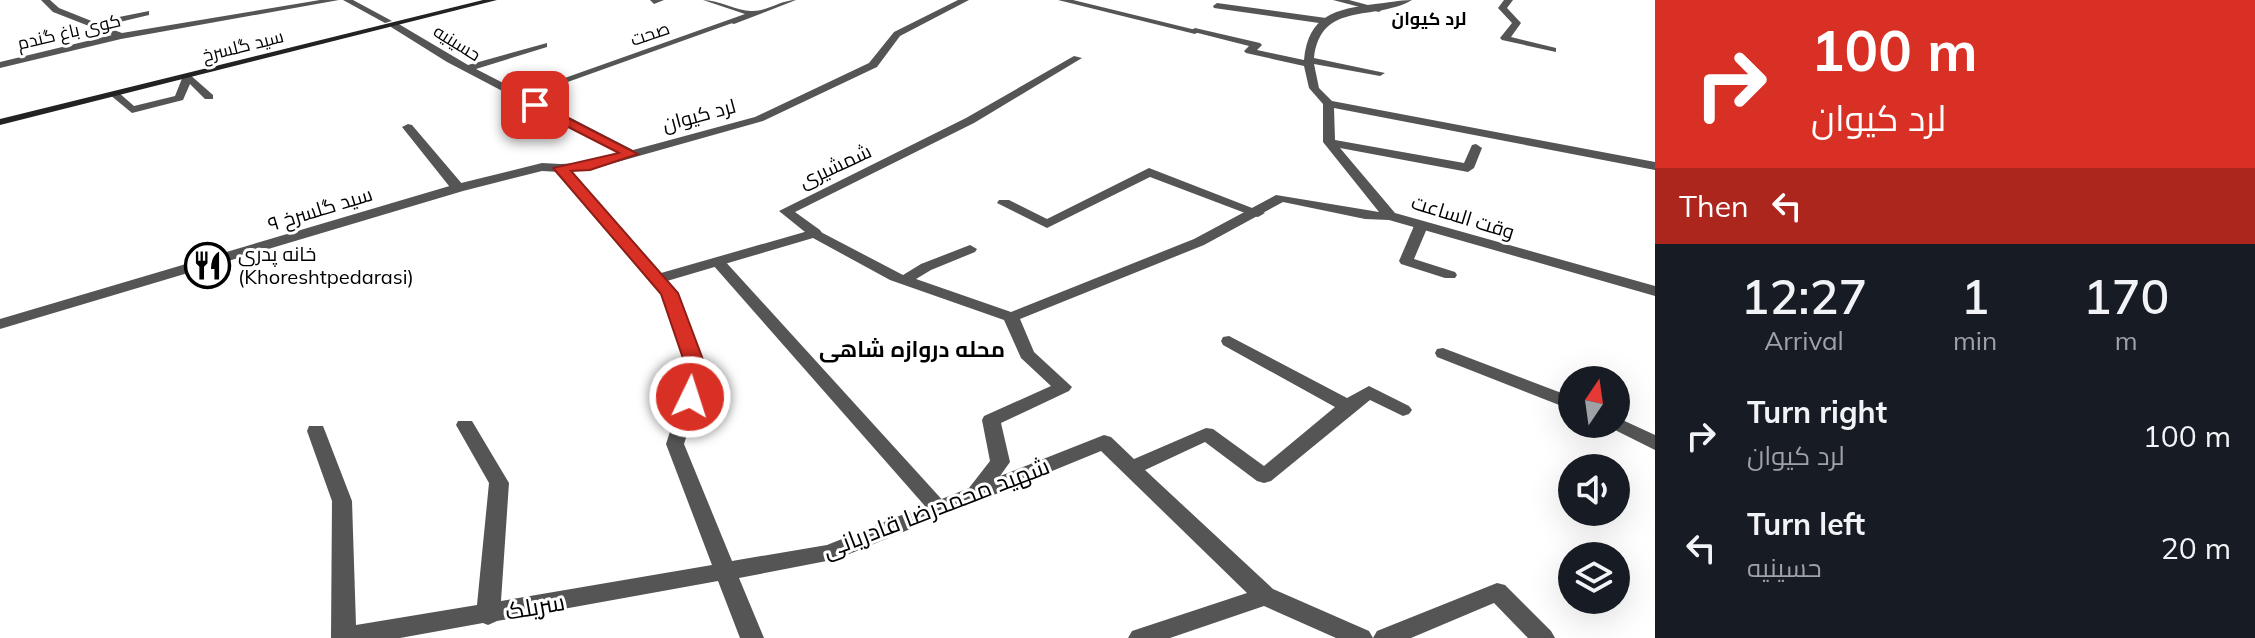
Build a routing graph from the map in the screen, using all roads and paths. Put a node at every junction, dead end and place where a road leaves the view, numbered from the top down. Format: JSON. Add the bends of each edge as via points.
{"nodes":[{"id":1,"x":45,"y":0,"type":"edge"},
{"id":2,"x":335,"y":0,"type":"edge"},
{"id":3,"x":347,"y":0,"type":"edge"},
{"id":4,"x":474,"y":0,"type":"edge"},
{"id":5,"x":493,"y":0,"type":"edge"},
{"id":6,"x":707,"y":0,"type":"edge"},
{"id":7,"x":792,"y":0,"type":"edge"},
{"id":8,"x":965,"y":0,"type":"edge"},
{"id":9,"x":1062,"y":0,"type":"edge"},
{"id":10,"x":1337,"y":0,"type":"edge"},
{"id":11,"x":1408,"y":0,"type":"edge"},
{"id":12,"x":1509,"y":0,"type":"edge"},
{"id":13,"x":1217,"y":6,"type":"dead end"},
{"id":14,"x":1379,"y":9,"type":"junction"},
{"id":15,"x":146,"y":13,"type":"dead end"},
{"id":16,"x":753,"y":14,"type":"junction"},
{"id":17,"x":1326,"y":21,"type":"junction"},
{"id":18,"x":391,"y":23,"type":"junction"},
{"id":19,"x":94,"y":25,"type":"junction"},
{"id":20,"x":121,"y":36,"type":"junction"},
{"id":21,"x":544,"y":45,"type":"dead end"},
{"id":22,"x":1553,"y":50,"type":"dead end"},
{"id":23,"x":1077,"y":58,"type":"dead end"},
{"id":24,"x":1310,"y":62,"type":"junction"},
{"id":25,"x":0,"y":65,"type":"edge"},
{"id":26,"x":467,"y":69,"type":"junction"},
{"id":27,"x":1380,"y":73,"type":"dead end"},
{"id":28,"x":186,"y":74,"type":"junction"},
{"id":29,"x":112,"y":92,"type":"junction"},
{"id":30,"x":519,"y":96,"type":"junction"},
{"id":31,"x":209,"y":97,"type":"dead end"},
{"id":32,"x":1328,"y":104,"type":"junction"},
{"id":33,"x":0,"y":116,"type":"edge"},
{"id":34,"x":0,"y":122,"type":"edge"},
{"id":35,"x":408,"y":127,"type":"dead end"},
{"id":36,"x":1480,"y":141,"type":"junction"},
{"id":37,"x":1329,"y":142,"type":"junction"},
{"id":38,"x":631,"y":154,"type":"junction"},
{"id":39,"x":1655,"y":166,"type":"edge"},
{"id":40,"x":560,"y":168,"type":"junction"},
{"id":41,"x":458,"y":188,"type":"junction"},
{"id":42,"x":1004,"y":203,"type":"dead end"},
{"id":43,"x":1258,"y":213,"type":"junction"},
{"id":44,"x":1390,"y":216,"type":"junction"},
{"id":45,"x":1421,"y":226,"type":"junction"},
{"id":46,"x":815,"y":233,"type":"junction"},
{"id":47,"x":970,"y":249,"type":"dead end"},
{"id":48,"x":718,"y":262,"type":"junction"},
{"id":49,"x":1450,"y":275,"type":"dead end"},
{"id":50,"x":657,"y":279,"type":"junction"},
{"id":51,"x":905,"y":280,"type":"junction"},
{"id":52,"x":1655,"y":291,"type":"edge"},
{"id":53,"x":1011,"y":317,"type":"junction"},
{"id":54,"x":0,"y":324,"type":"edge"},
{"id":55,"x":1229,"y":341,"type":"dead end"},
{"id":56,"x":1443,"y":353,"type":"dead end"},
{"id":57,"x":1558,"y":398,"type":"edge"},
{"id":58,"x":1348,"y":406,"type":"junction"},
{"id":59,"x":1403,"y":410,"type":"dead end"},
{"id":60,"x":465,"y":425,"type":"dead end"},
{"id":61,"x":1630,"y":430,"type":"edge"},
{"id":62,"x":316,"y":431,"type":"dead end"},
{"id":63,"x":1655,"y":443,"type":"edge"},
{"id":64,"x":1132,"y":468,"type":"junction"},
{"id":65,"x":976,"y":494,"type":"junction"},
{"id":66,"x":939,"y":509,"type":"junction"},
{"id":67,"x":727,"y":574,"type":"junction"},
{"id":68,"x":1265,"y":596,"type":"junction"},
{"id":69,"x":488,"y":615,"type":"junction"},
{"id":70,"x":344,"y":638,"type":"edge"},
{"id":71,"x":752,"y":638,"type":"edge"},
{"id":72,"x":1140,"y":638,"type":"edge"},
{"id":73,"x":1361,"y":638,"type":"edge"},
{"id":74,"x":1385,"y":638,"type":"edge"},
{"id":75,"x":1543,"y":638,"type":"edge"}],
"edges":[{"from":1,"to":19,"type":"street"},
{"from":2,"to":20,"type":"street","name":"کوی باغ گندم"},
{"from":3,"to":18,"type":"street","name":"حسینیه"},
{"from":4,"to":18,"type":"main road","name":"سید گلسرخ"},
{"from":5,"to":18,"type":"main road","name":"سید گلسرخ"},
{"from":6,"to":16,"type":"street"},
{"from":7,"to":16,"type":"street","name":"صحت"},
{"from":8,"to":38,"type":"street","name":"لرد کیوان","via":[[897,34],[873,65],[759,119]]},
{"from":9,"to":24,"type":"street","via":[[1257,45],[1249,51]]},
{"from":10,"to":14,"type":"street"},
{"from":11,"to":14,"type":"street"},
{"from":12,"to":22,"type":"street","via":[[1502,8],[1517,23],[1505,38]]},
{"from":13,"to":17,"type":"street"},
{"from":14,"to":17,"type":"street","via":[[1336,14]]},
{"from":15,"to":19,"type":"street"},
{"from":16,"to":30,"type":"street","name":"صحت"},
{"from":17,"to":24,"type":"street","via":[[1310,42]]},
{"from":18,"to":26,"type":"street","name":"حسینیه"},
{"from":18,"to":28,"type":"main road","name":"سید گلسرخ"},
{"from":19,"to":20,"type":"street"},
{"from":20,"to":25,"type":"street","name":"کوی باغ گندم"},
{"from":21,"to":26,"type":"street"},
{"from":23,"to":46,"type":"street","name":"شمشیری","via":[[923,146],[786,211]]},
{"from":24,"to":27,"type":"street"},
{"from":24,"to":32,"type":"street","via":[[1313,88]]},
{"from":26,"to":30,"type":"street","name":"حسینیه"},
{"from":28,"to":29,"type":"main road","name":"سید گلسرخ"},
{"from":28,"to":29,"type":"street","via":[[179,98],[132,110]]},
{"from":28,"to":31,"type":"street"},
{"from":29,"to":33,"type":"main road","name":"سید گلسرخ"},
{"from":29,"to":34,"type":"main road","name":"سید گلسرخ"},
{"from":30,"to":38,"type":"street","name":"حسینیه"},
{"from":32,"to":36,"type":"street"},
{"from":32,"to":37,"type":"street"},
{"from":35,"to":41,"type":"street"},
{"from":36,"to":37,"type":"street","via":[[1468,168]]},
{"from":36,"to":39,"type":"street"},
{"from":37,"to":44,"type":"street","name":"وقت الساعت"},
{"from":38,"to":40,"type":"street","name":"لرد کیوان"},
{"from":40,"to":41,"type":"street","name":"سید گلسرخ ۹","via":[[542,167]]},
{"from":40,"to":50,"type":"street"},
{"from":41,"to":54,"type":"street","name":"سید گلسرخ ۹"},
{"from":42,"to":43,"type":"street","via":[[1047,224],[1149,172]]},
{"from":43,"to":44,"type":"street","via":[[1281,198]]},
{"from":43,"to":53,"type":"street"},
{"from":44,"to":45,"type":"street","name":"وقت الساعت"},
{"from":45,"to":49,"type":"street","via":[[1406,261]]},
{"from":45,"to":52,"type":"street","name":"وقت الساعت"},
{"from":46,"to":48,"type":"street"},
{"from":46,"to":51,"type":"street","name":"شمشیری"},
{"from":47,"to":51,"type":"street"},
{"from":48,"to":50,"type":"street"},
{"from":48,"to":66,"type":"street"},
{"from":50,"to":67,"type":"street","via":[[670,293],[698,373],[675,444]]},
{"from":51,"to":53,"type":"street","name":"شمشیری"},
{"from":53,"to":65,"type":"street","via":[[1027,354],[1063,387],[991,420],[1000,462]]},
{"from":55,"to":58,"type":"street"},
{"from":56,"to":57,"type":"street"},
{"from":58,"to":59,"type":"street","via":[[1369,392]]},
{"from":58,"to":64,"type":"street","via":[[1264,476],[1206,434]]},
{"from":60,"to":69,"type":"street","via":[[499,483]]},
{"from":61,"to":63,"type":"street"},
{"from":62,"to":70,"type":"street","via":[[342,501]]},
{"from":64,"to":65,"type":"street","name":"شهید محمدرضا قادریانی","via":[[1104,442]]},
{"from":64,"to":68,"type":"street"},
{"from":65,"to":66,"type":"street","name":"شهید محمدرضا قادریانی"},
{"from":66,"to":67,"type":"street","name":"شهید محمدرضا قادریانی","via":[[829,553]]},
{"from":67,"to":69,"type":"street","name":"سریلک"},
{"from":67,"to":71,"type":"street"},
{"from":68,"to":72,"type":"street"},
{"from":68,"to":73,"type":"street"},
{"from":69,"to":70,"type":"street","name":"سریلک"},
{"from":74,"to":75,"type":"street","via":[[1497,592]]}]}
